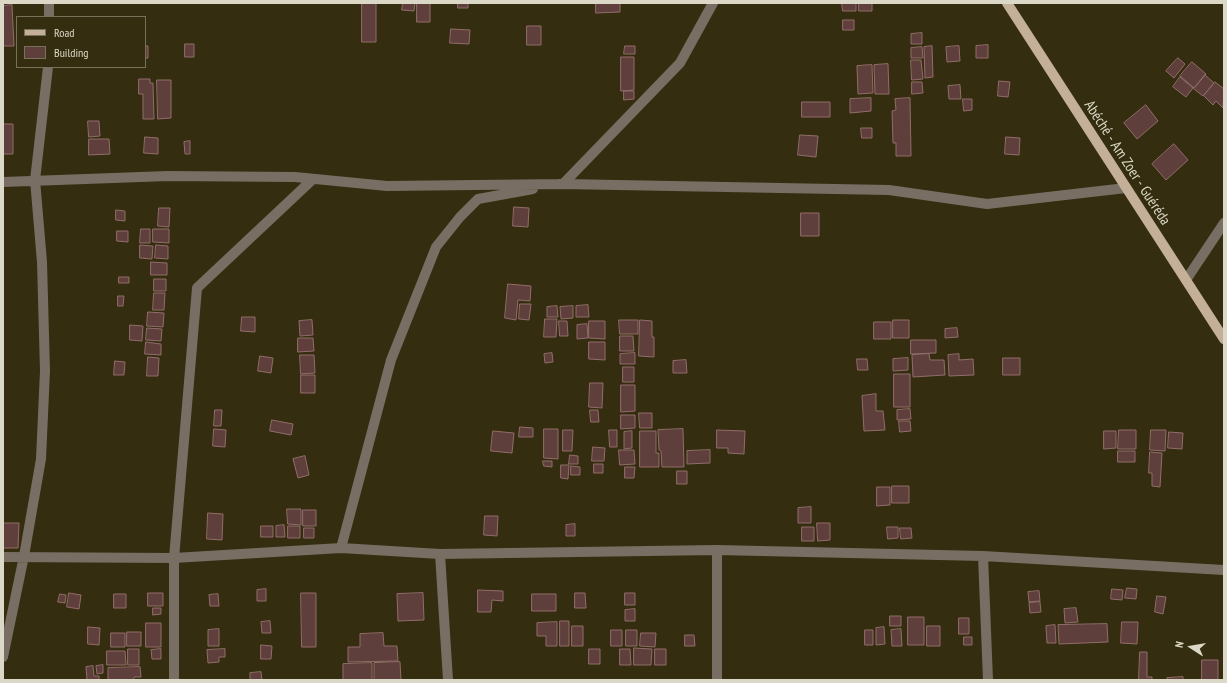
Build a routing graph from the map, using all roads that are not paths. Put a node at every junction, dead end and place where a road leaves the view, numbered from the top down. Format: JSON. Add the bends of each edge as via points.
{"nodes":[{"id":1,"x":49,"y":3,"type":"edge"},
{"id":2,"x":713,"y":3,"type":"edge"},
{"id":3,"x":1007,"y":3,"type":"edge"},
{"id":4,"x":49,"y":16,"type":"edge"},
{"id":5,"x":48,"y":68,"type":"edge"},
{"id":6,"x":313,"y":179,"type":"junction"},
{"id":7,"x":34,"y":180,"type":"junction"},
{"id":8,"x":3,"y":182,"type":"edge"},
{"id":9,"x":563,"y":184,"type":"junction"},
{"id":10,"x":1126,"y":188,"type":"junction"},
{"id":11,"x":1224,"y":223,"type":"edge"},
{"id":12,"x":1186,"y":280,"type":"junction"},
{"id":13,"x":1224,"y":339,"type":"edge"},
{"id":14,"x":341,"y":548,"type":"junction"},
{"id":15,"x":717,"y":550,"type":"junction"},
{"id":16,"x":440,"y":554,"type":"junction"},
{"id":17,"x":24,"y":556,"type":"junction"},
{"id":18,"x":983,"y":556,"type":"junction"},
{"id":19,"x":3,"y":557,"type":"edge"},
{"id":20,"x":174,"y":558,"type":"junction"},
{"id":21,"x":1224,"y":570,"type":"edge"},
{"id":22,"x":3,"y":657,"type":"edge"},
{"id":23,"x":174,"y":680,"type":"edge"},
{"id":24,"x":448,"y":680,"type":"edge"},
{"id":25,"x":717,"y":680,"type":"edge"},
{"id":26,"x":988,"y":680,"type":"edge"}],
"edges":[{"from":1,"to":4,"type":"street"},
{"from":2,"to":9,"type":"street","via":[[680,63]]},
{"from":3,"to":10,"type":"main road","name":"Abéché - Am Zoer - Guéréda"},
{"from":5,"to":7,"type":"street"},
{"from":6,"to":7,"type":"street","via":[[168,176]]},
{"from":6,"to":9,"type":"street","via":[[387,186]]},
{"from":6,"to":20,"type":"street","via":[[197,288]]},
{"from":7,"to":8,"type":"street"},
{"from":7,"to":17,"type":"street","via":[[42,262],[45,371],[41,459]]},
{"from":9,"to":10,"type":"street","via":[[889,190],[987,204]]},
{"from":9,"to":14,"type":"street","via":[[478,199],[436,247],[391,360]]},
{"from":10,"to":12,"type":"main road","name":"Abéché - Am Zoer - Guéréda"},
{"from":11,"to":12,"type":"street"},
{"from":12,"to":13,"type":"main road","name":"Abéché - Am Zoer - Guéréda"},
{"from":14,"to":16,"type":"street"},
{"from":14,"to":20,"type":"street"},
{"from":15,"to":16,"type":"street"},
{"from":15,"to":18,"type":"street"},
{"from":15,"to":25,"type":"street"},
{"from":16,"to":24,"type":"street"},
{"from":17,"to":19,"type":"street"},
{"from":17,"to":20,"type":"street"},
{"from":17,"to":22,"type":"street"},
{"from":18,"to":21,"type":"street"},
{"from":18,"to":26,"type":"street"},
{"from":20,"to":23,"type":"street"}]}
